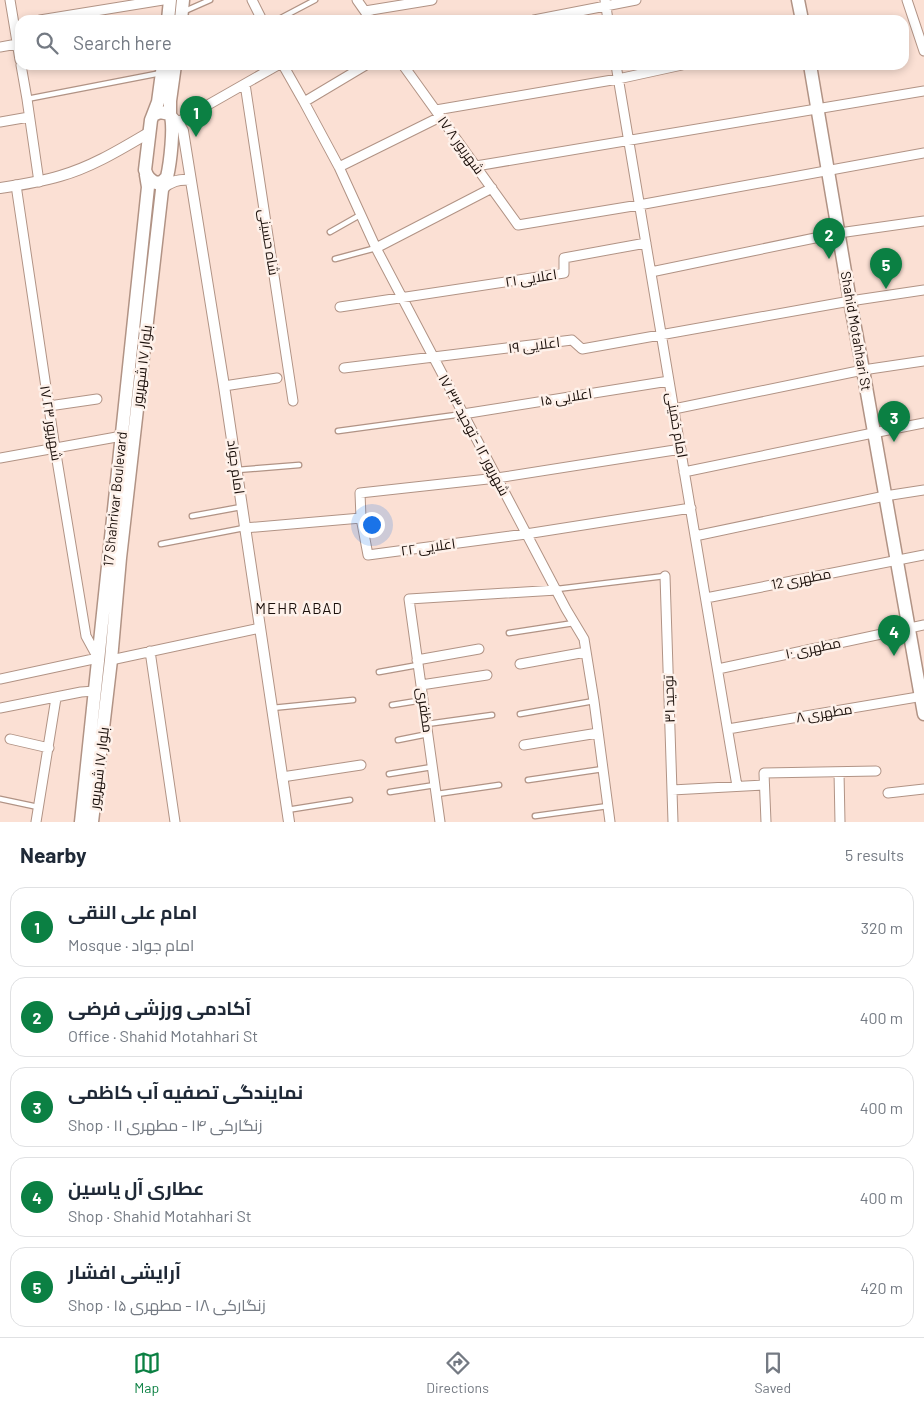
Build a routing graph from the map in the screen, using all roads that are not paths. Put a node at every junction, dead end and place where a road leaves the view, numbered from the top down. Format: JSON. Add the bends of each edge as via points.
{"nodes":[{"id":1,"x":10,"y":0,"type":"edge"},
{"id":2,"x":163,"y":0,"type":"edge"},
{"id":3,"x":170,"y":0,"type":"edge"},
{"id":4,"x":210,"y":0,"type":"edge"},
{"id":5,"x":252,"y":0,"type":"edge"},
{"id":6,"x":315,"y":0,"type":"edge"},
{"id":7,"x":357,"y":0,"type":"edge"},
{"id":8,"x":432,"y":0,"type":"edge"},
{"id":9,"x":636,"y":0,"type":"edge"},
{"id":10,"x":798,"y":0,"type":"edge"},
{"id":11,"x":907,"y":0,"type":"edge"},
{"id":12,"x":605,"y":3,"type":"edge"},
{"id":13,"x":380,"y":4,"type":"edge"},
{"id":14,"x":182,"y":11,"type":"edge"},
{"id":15,"x":365,"y":12,"type":"junction"},
{"id":16,"x":71,"y":15,"type":"edge"},
{"id":17,"x":168,"y":15,"type":"edge"},
{"id":18,"x":260,"y":15,"type":"edge"},
{"id":19,"x":286,"y":15,"type":"edge"},
{"id":20,"x":367,"y":15,"type":"edge"},
{"id":21,"x":555,"y":15,"type":"edge"},
{"id":22,"x":801,"y":15,"type":"edge"},
{"id":23,"x":15,"y":17,"type":"edge"},
{"id":24,"x":909,"y":22,"type":"edge"},
{"id":25,"x":914,"y":22,"type":"junction"},
{"id":26,"x":15,"y":44,"type":"edge"},
{"id":27,"x":0,"y":47,"type":"edge"},
{"id":28,"x":924,"y":51,"type":"edge"},
{"id":29,"x":22,"y":70,"type":"edge"},
{"id":30,"x":158,"y":70,"type":"edge"},
{"id":31,"x":163,"y":70,"type":"edge"},
{"id":32,"x":174,"y":70,"type":"edge"},
{"id":33,"x":269,"y":70,"type":"edge"},
{"id":34,"x":286,"y":70,"type":"edge"},
{"id":35,"x":358,"y":70,"type":"edge"},
{"id":36,"x":407,"y":70,"type":"edge"},
{"id":37,"x":617,"y":70,"type":"edge"},
{"id":38,"x":659,"y":70,"type":"edge"},
{"id":39,"x":811,"y":70,"type":"edge"},
{"id":40,"x":618,"y":79,"type":"junction"},
{"id":41,"x":245,"y":84,"type":"junction"},
{"id":42,"x":924,"y":90,"type":"edge"},
{"id":43,"x":27,"y":99,"type":"junction"},
{"id":44,"x":304,"y":102,"type":"junction"},
{"id":45,"x":818,"y":109,"type":"junction"},
{"id":46,"x":438,"y":113,"type":"junction"},
{"id":47,"x":153,"y":115,"type":"junction"},
{"id":48,"x":30,"y":116,"type":"junction"},
{"id":49,"x":173,"y":117,"type":"junction"},
{"id":50,"x":0,"y":122,"type":"edge"},
{"id":51,"x":150,"y":132,"type":"junction"},
{"id":52,"x":629,"y":141,"type":"junction"},
{"id":53,"x":924,"y":153,"type":"edge"},
{"id":54,"x":476,"y":166,"type":"junction"},
{"id":55,"x":339,"y":167,"type":"junction"},
{"id":56,"x":829,"y":170,"type":"junction"},
{"id":57,"x":146,"y":175,"type":"junction"},
{"id":58,"x":190,"y":180,"type":"junction"},
{"id":59,"x":39,"y":182,"type":"junction"},
{"id":60,"x":164,"y":184,"type":"junction"},
{"id":61,"x":16,"y":185,"type":"junction"},
{"id":62,"x":0,"y":188,"type":"edge"},
{"id":63,"x":492,"y":188,"type":"junction"},
{"id":64,"x":639,"y":205,"type":"junction"},
{"id":65,"x":360,"y":215,"type":"junction"},
{"id":66,"x":924,"y":220,"type":"edge"},
{"id":67,"x":330,"y":232,"type":"dead end"},
{"id":68,"x":839,"y":233,"type":"junction"},
{"id":69,"x":646,"y":243,"type":"junction"},
{"id":70,"x":376,"y":248,"type":"junction"},
{"id":71,"x":335,"y":259,"type":"dead end"},
{"id":72,"x":651,"y":272,"type":"junction"},
{"id":73,"x":924,"y":290,"type":"edge"},
{"id":74,"x":401,"y":298,"type":"junction"},
{"id":75,"x":850,"y":301,"type":"junction"},
{"id":76,"x":340,"y":308,"type":"dead end"},
{"id":77,"x":662,"y":336,"type":"junction"},
{"id":78,"x":433,"y":358,"type":"junction"},
{"id":79,"x":924,"y":361,"type":"edge"},
{"id":80,"x":344,"y":368,"type":"dead end"},
{"id":81,"x":863,"y":370,"type":"junction"},
{"id":82,"x":278,"y":378,"type":"dead end"},
{"id":83,"x":669,"y":381,"type":"junction"},
{"id":84,"x":224,"y":386,"type":"junction"},
{"id":85,"x":97,"y":399,"type":"dead end"},
{"id":86,"x":293,"y":401,"type":"dead end"},
{"id":87,"x":49,"y":406,"type":"junction"},
{"id":88,"x":674,"y":409,"type":"junction"},
{"id":89,"x":463,"y":414,"type":"junction"},
{"id":90,"x":924,"y":423,"type":"edge"},
{"id":91,"x":338,"y":431,"type":"dead end"},
{"id":92,"x":873,"y":433,"type":"junction"},
{"id":93,"x":122,"y":436,"type":"junction"},
{"id":94,"x":55,"y":448,"type":"junction"},
{"id":95,"x":681,"y":449,"type":"junction"},
{"id":96,"x":0,"y":458,"type":"edge"},
{"id":97,"x":299,"y":464,"type":"dead end"},
{"id":98,"x":236,"y":470,"type":"junction"},
{"id":99,"x":684,"y":472,"type":"junction"},
{"id":100,"x":497,"y":478,"type":"junction"},
{"id":101,"x":924,"y":490,"type":"edge"},
{"id":102,"x":885,"y":496,"type":"junction"},
{"id":103,"x":241,"y":507,"type":"junction"},
{"id":104,"x":691,"y":508,"type":"junction"},
{"id":105,"x":192,"y":516,"type":"dead end"},
{"id":106,"x":360,"y":518,"type":"junction"},
{"id":107,"x":244,"y":528,"type":"junction"},
{"id":108,"x":526,"y":534,"type":"junction"},
{"id":109,"x":695,"y":536,"type":"junction"},
{"id":110,"x":161,"y":544,"type":"dead end"},
{"id":111,"x":924,"y":555,"type":"edge"},
{"id":112,"x":897,"y":560,"type":"junction"},
{"id":113,"x":665,"y":576,"type":"joint"},
{"id":114,"x":557,"y":590,"type":"junction"},
{"id":115,"x":706,"y":598,"type":"junction"},
{"id":116,"x":575,"y":622,"type":"junction"},
{"id":117,"x":924,"y":625,"type":"edge"},
{"id":118,"x":908,"y":627,"type":"junction"},
{"id":119,"x":260,"y":628,"type":"junction"},
{"id":120,"x":509,"y":633,"type":"dead end"},
{"id":121,"x":479,"y":649,"type":"dead end"},
{"id":122,"x":150,"y":651,"type":"junction"},
{"id":123,"x":586,"y":652,"type":"junction"},
{"id":124,"x":105,"y":659,"type":"junction"},
{"id":125,"x":418,"y":662,"type":"junction"},
{"id":126,"x":520,"y":664,"type":"dead end"},
{"id":127,"x":718,"y":669,"type":"junction"},
{"id":128,"x":379,"y":672,"type":"dead end"},
{"id":129,"x":488,"y":675,"type":"dead end"},
{"id":130,"x":0,"y":679,"type":"edge"},
{"id":131,"x":421,"y":685,"type":"junction"},
{"id":132,"x":95,"y":691,"type":"junction"},
{"id":133,"x":922,"y":696,"type":"edge"},
{"id":134,"x":56,"y":698,"type":"junction"},
{"id":135,"x":353,"y":700,"type":"dead end"},
{"id":136,"x":423,"y":700,"type":"junction"},
{"id":137,"x":594,"y":702,"type":"junction"},
{"id":138,"x":392,"y":705,"type":"dead end"},
{"id":139,"x":0,"y":708,"type":"edge"},
{"id":140,"x":272,"y":708,"type":"junction"},
{"id":141,"x":520,"y":714,"type":"dead end"},
{"id":142,"x":924,"y":714,"type":"edge"},
{"id":143,"x":492,"y":715,"type":"dead end"},
{"id":144,"x":427,"y":724,"type":"junction"},
{"id":145,"x":728,"y":729,"type":"junction"},
{"id":146,"x":598,"y":733,"type":"junction"},
{"id":147,"x":428,"y":734,"type":"junction"},
{"id":148,"x":10,"y":739,"type":"dead end"},
{"id":149,"x":398,"y":740,"type":"dead end"},
{"id":150,"x":524,"y":744,"type":"dead end"},
{"id":151,"x":48,"y":748,"type":"junction"},
{"id":152,"x":360,"y":765,"type":"dead end"},
{"id":153,"x":433,"y":767,"type":"junction"},
{"id":154,"x":603,"y":769,"type":"junction"},
{"id":155,"x":876,"y":771,"type":"dead end"},
{"id":156,"x":839,"y":772,"type":"junction"},
{"id":157,"x":389,"y":774,"type":"dead end"},
{"id":158,"x":282,"y":777,"type":"junction"},
{"id":159,"x":528,"y":780,"type":"dead end"},
{"id":160,"x":498,"y":785,"type":"dead end"},
{"id":161,"x":764,"y":785,"type":"junction"},
{"id":162,"x":737,"y":786,"type":"junction"},
{"id":163,"x":924,"y":789,"type":"edge"},
{"id":164,"x":436,"y":790,"type":"junction"},
{"id":165,"x":672,"y":790,"type":"junction"},
{"id":166,"x":390,"y":792,"type":"dead end"},
{"id":167,"x":888,"y":793,"type":"dead end"},
{"id":168,"x":0,"y":799,"type":"edge"},
{"id":169,"x":350,"y":800,"type":"dead end"},
{"id":170,"x":608,"y":806,"type":"junction"},
{"id":171,"x":39,"y":808,"type":"junction"},
{"id":172,"x":287,"y":810,"type":"junction"},
{"id":173,"x":536,"y":816,"type":"dead end"},
{"id":174,"x":36,"y":822,"type":"edge"},
{"id":175,"x":81,"y":822,"type":"edge"},
{"id":176,"x":92,"y":822,"type":"edge"},
{"id":177,"x":175,"y":822,"type":"edge"},
{"id":178,"x":289,"y":822,"type":"edge"},
{"id":179,"x":440,"y":822,"type":"edge"},
{"id":180,"x":610,"y":822,"type":"edge"},
{"id":181,"x":673,"y":822,"type":"edge"},
{"id":182,"x":766,"y":822,"type":"edge"},
{"id":183,"x":840,"y":822,"type":"edge"}],
"edges":[{"from":1,"to":23,"type":"street"},
{"from":2,"to":16,"type":"street"},
{"from":3,"to":17,"type":"main road"},
{"from":4,"to":14,"type":"lane"},
{"from":5,"to":18,"type":"street"},
{"from":6,"to":19,"type":"lane"},
{"from":7,"to":15,"type":"street"},
{"from":8,"to":13,"type":"street"},
{"from":9,"to":12,"type":"street"},
{"from":10,"to":22,"type":"main road"},
{"from":11,"to":25,"type":"street"},
{"from":12,"to":21,"type":"street"},
{"from":13,"to":15,"type":"street"},
{"from":15,"to":20,"type":"street"},
{"from":24,"to":25,"type":"street"},
{"from":25,"to":28,"type":"street"},
{"from":26,"to":27,"type":"street"},
{"from":29,"to":43,"type":"street"},
{"from":30,"to":43,"type":"lane"},
{"from":31,"to":47,"type":"main road"},
{"from":32,"to":49,"type":"main road","via":[[170,101]]},
{"from":33,"to":41,"type":"street"},
{"from":34,"to":44,"type":"street","name":"۱۷ شهریور ۱۲ - توحید ۳۳"},
{"from":35,"to":44,"type":"street"},
{"from":36,"to":46,"type":"street","name":"۱۷ شهریور ۸"},
{"from":37,"to":40,"type":"street","name":"امام خمینی"},
{"from":38,"to":40,"type":"street"},
{"from":39,"to":45,"type":"main road","name":"Shahid Motahhari St"},
{"from":40,"to":46,"type":"street"},
{"from":40,"to":52,"type":"street","name":"امام خمینی"},
{"from":41,"to":49,"type":"street"},
{"from":41,"to":86,"type":"street","name":"شاه حسینی"},
{"from":42,"to":45,"type":"street"},
{"from":43,"to":48,"type":"street"},
{"from":44,"to":55,"type":"street","name":"۱۷ شهریور ۱۲ - توحید ۳۳"},
{"from":45,"to":52,"type":"street"},
{"from":45,"to":56,"type":"main road","name":"Shahid Motahhari St"},
{"from":46,"to":54,"type":"street","name":"۱۷ شهریور ۸"},
{"from":46,"to":55,"type":"street"},
{"from":47,"to":49,"type":"main road","via":[[160,112]]},
{"from":47,"to":51,"type":"main road","name":"17 Shahrivar Boulevard"},
{"from":48,"to":50,"type":"street"},
{"from":48,"to":59,"type":"street"},
{"from":49,"to":58,"type":"street","name":"امام جواد","via":[[183,130]]},
{"from":49,"to":60,"type":"main road","name":"بلوار ۱۷ شهریور"},
{"from":51,"to":57,"type":"main road","name":"17 Shahrivar Boulevard"},
{"from":51,"to":59,"type":"street","via":[[88,166]]},
{"from":52,"to":54,"type":"street"},
{"from":52,"to":64,"type":"street","name":"امام خمینی"},
{"from":53,"to":56,"type":"street"},
{"from":54,"to":63,"type":"street","name":"۱۷ شهریور ۸"},
{"from":55,"to":65,"type":"street","name":"۱۷ شهریور ۱۲ - توحید ۳۳"},
{"from":56,"to":64,"type":"street"},
{"from":56,"to":68,"type":"main road","name":"Shahid Motahhari St"},
{"from":57,"to":60,"type":"main road","via":[[151,181]]},
{"from":57,"to":93,"type":"main road","name":"17 Shahrivar Boulevard","via":[[148,187]]},
{"from":58,"to":60,"type":"street"},
{"from":58,"to":84,"type":"street","name":"امام جواد"},
{"from":59,"to":61,"type":"street"},
{"from":60,"to":124,"type":"main road","name":"بلوار ۱۷ شهریور"},
{"from":61,"to":62,"type":"street"},
{"from":61,"to":87,"type":"street","name":"۱۷ شهریور ۲۳"},
{"from":63,"to":64,"type":"street","name":"۱۷ شهریور ۸","via":[[518,225]]},
{"from":63,"to":70,"type":"street"},
{"from":64,"to":69,"type":"street","name":"امام خمینی"},
{"from":65,"to":67,"type":"lane"},
{"from":65,"to":70,"type":"street","name":"۱۷ شهریور ۱۲ - توحید ۳۳"},
{"from":66,"to":68,"type":"street"},
{"from":68,"to":72,"type":"street"},
{"from":68,"to":75,"type":"main road","name":"Shahid Motahhari St"},
{"from":69,"to":72,"type":"street","name":"امام خمینی"},
{"from":69,"to":74,"type":"street","name":"اعلایی ۲۱","via":[[564,258],[564,273]]},
{"from":70,"to":71,"type":"lane"},
{"from":70,"to":74,"type":"street","name":"۱۷ شهریور ۱۲ - توحید ۳۳"},
{"from":72,"to":77,"type":"street","name":"امام خمینی"},
{"from":73,"to":75,"type":"street"},
{"from":74,"to":76,"type":"street"},
{"from":74,"to":78,"type":"street","name":"۱۷ شهریور ۱۲ - توحید ۳۳"},
{"from":75,"to":77,"type":"street"},
{"from":75,"to":81,"type":"main road","name":"Shahid Motahhari St"},
{"from":77,"to":78,"type":"street","name":"اعلایی ۱۹","via":[[582,349],[572,340]]},
{"from":77,"to":83,"type":"street","name":"امام خمینی"},
{"from":78,"to":80,"type":"street"},
{"from":78,"to":89,"type":"street","name":"۱۷ شهریور ۱۲ - توحید ۳۳"},
{"from":79,"to":81,"type":"street"},
{"from":81,"to":88,"type":"street"},
{"from":81,"to":92,"type":"main road","name":"Shahid Motahhari St"},
{"from":82,"to":84,"type":"street"},
{"from":83,"to":88,"type":"street","name":"امام خمینی"},
{"from":83,"to":89,"type":"street","name":"اعلایی ۱۵"},
{"from":84,"to":98,"type":"street","name":"امام جواد"},
{"from":85,"to":87,"type":"street"},
{"from":87,"to":94,"type":"street","name":"۱۷ شهریور ۲۳"},
{"from":88,"to":95,"type":"street","name":"امام خمینی"},
{"from":89,"to":91,"type":"lane"},
{"from":89,"to":100,"type":"street","name":"۱۷ شهریور ۱۲ - توحید ۳۳"},
{"from":90,"to":92,"type":"street"},
{"from":92,"to":99,"type":"street"},
{"from":92,"to":102,"type":"main road","name":"Shahid Motahhari St"},
{"from":93,"to":94,"type":"street"},
{"from":93,"to":124,"type":"main road","name":"17 Shahrivar Boulevard"},
{"from":94,"to":96,"type":"street"},
{"from":94,"to":124,"type":"street","name":"۱۷ شهریور ۲۳","via":[[86,636]]},
{"from":95,"to":99,"type":"street","name":"امام خمینی"},
{"from":95,"to":100,"type":"street"},
{"from":97,"to":98,"type":"lane"},
{"from":98,"to":103,"type":"street","name":"امام جواد"},
{"from":99,"to":104,"type":"street","name":"امام خمینی"},
{"from":100,"to":106,"type":"street","via":[[360,494]]},
{"from":100,"to":108,"type":"street","name":"۱۷ شهریور ۱۲ - توحید ۳۳"},
{"from":101,"to":102,"type":"street"},
{"from":102,"to":109,"type":"street"},
{"from":102,"to":112,"type":"main road","name":"Shahid Motahhari St"},
{"from":103,"to":105,"type":"lane"},
{"from":103,"to":107,"type":"street","name":"امام جواد"},
{"from":104,"to":108,"type":"street"},
{"from":104,"to":109,"type":"street","name":"امام خمینی"},
{"from":106,"to":107,"type":"street"},
{"from":106,"to":108,"type":"street","name":"اعلایی ۲۲","via":[[368,555]]},
{"from":107,"to":110,"type":"lane"},
{"from":107,"to":119,"type":"street","name":"امام جواد"},
{"from":108,"to":114,"type":"street","name":"۱۷ شهریور ۱۲ - توحید ۳۳"},
{"from":109,"to":115,"type":"street","name":"امام خمینی"},
{"from":111,"to":112,"type":"street","name":"مطهری 12"},
{"from":112,"to":115,"type":"street","name":"مطهری 12"},
{"from":112,"to":118,"type":"main road","name":"Shahid Motahhari St"},
{"from":113,"to":114,"type":"lane"},
{"from":113,"to":165,"type":"street","name":"توحید ۳۱"},
{"from":114,"to":116,"type":"street","name":"۱۷ شهریور ۱۲ - توحید ۳۳"},
{"from":114,"to":125,"type":"street","name":"مظفری","via":[[409,598]]},
{"from":115,"to":127,"type":"street","name":"امام خمینی"},
{"from":116,"to":120,"type":"lane"},
{"from":116,"to":123,"type":"street","name":"۱۷ شهریور ۱۲ - توحید ۳۳","via":[[584,638]]},
{"from":117,"to":118,"type":"street","name":"مطهری ۱۰"},
{"from":118,"to":127,"type":"street","name":"مطهری ۱۰"},
{"from":118,"to":133,"type":"main road","name":"Shahid Motahhari St"},
{"from":119,"to":122,"type":"street"},
{"from":119,"to":140,"type":"street","name":"امام جواد"},
{"from":121,"to":125,"type":"street"},
{"from":122,"to":124,"type":"street"},
{"from":122,"to":177,"type":"street"},
{"from":123,"to":126,"type":"street"},
{"from":123,"to":137,"type":"street","name":"۱۷ شهریور ۱۲ - توحید ۳۳"},
{"from":124,"to":130,"type":"street"},
{"from":124,"to":132,"type":"main road","name":"17 Shahrivar Boulevard"},
{"from":124,"to":176,"type":"main road","name":"بلوار ۱۷ شهریور"},
{"from":125,"to":128,"type":"lane"},
{"from":125,"to":131,"type":"street","name":"مظفری"},
{"from":127,"to":145,"type":"street","name":"امام خمینی"},
{"from":129,"to":131,"type":"street"},
{"from":131,"to":136,"type":"street","name":"مظفری"},
{"from":132,"to":134,"type":"street"},
{"from":132,"to":175,"type":"main road","name":"17 Shahrivar Boulevard"},
{"from":133,"to":142,"type":"main road","name":"Shahid Motahhari St"},
{"from":133,"to":145,"type":"street","name":"مطهری ۸"},
{"from":134,"to":139,"type":"street"},
{"from":134,"to":151,"type":"street"},
{"from":135,"to":140,"type":"lane"},
{"from":136,"to":138,"type":"lane"},
{"from":136,"to":144,"type":"street","name":"مظفری"},
{"from":137,"to":141,"type":"lane"},
{"from":137,"to":146,"type":"street","name":"۱۷ شهریور ۱۲ - توحید ۳۳"},
{"from":140,"to":158,"type":"street","name":"امام جواد"},
{"from":143,"to":144,"type":"lane"},
{"from":144,"to":147,"type":"street","name":"مظفری"},
{"from":145,"to":162,"type":"street","name":"امام خمینی"},
{"from":146,"to":150,"type":"street"},
{"from":146,"to":154,"type":"street","name":"۱۷ شهریور ۱۲ - توحید ۳۳"},
{"from":147,"to":149,"type":"lane"},
{"from":147,"to":153,"type":"street","name":"مظفری"},
{"from":148,"to":151,"type":"street"},
{"from":151,"to":171,"type":"street"},
{"from":152,"to":158,"type":"street"},
{"from":153,"to":157,"type":"lane"},
{"from":153,"to":164,"type":"street","name":"مظفری"},
{"from":154,"to":159,"type":"lane"},
{"from":154,"to":170,"type":"street","name":"۱۷ شهریور ۱۲ - توحید ۳۳"},
{"from":155,"to":156,"type":"street"},
{"from":156,"to":161,"type":"street","via":[[764,773]]},
{"from":156,"to":183,"type":"street"},
{"from":158,"to":172,"type":"street","name":"امام جواد"},
{"from":160,"to":164,"type":"lane"},
{"from":161,"to":162,"type":"street"},
{"from":161,"to":182,"type":"street"},
{"from":162,"to":165,"type":"street"},
{"from":163,"to":167,"type":"street"},
{"from":164,"to":166,"type":"lane"},
{"from":164,"to":179,"type":"street","name":"مظفری"},
{"from":165,"to":181,"type":"street","name":"توحید ۳۱"},
{"from":168,"to":171,"type":"lane"},
{"from":169,"to":172,"type":"lane"},
{"from":170,"to":173,"type":"lane"},
{"from":170,"to":180,"type":"street","name":"۱۷ شهریور ۱۲ - توحید ۳۳"},
{"from":171,"to":174,"type":"street"},
{"from":172,"to":178,"type":"street","name":"امام جواد"}]}
